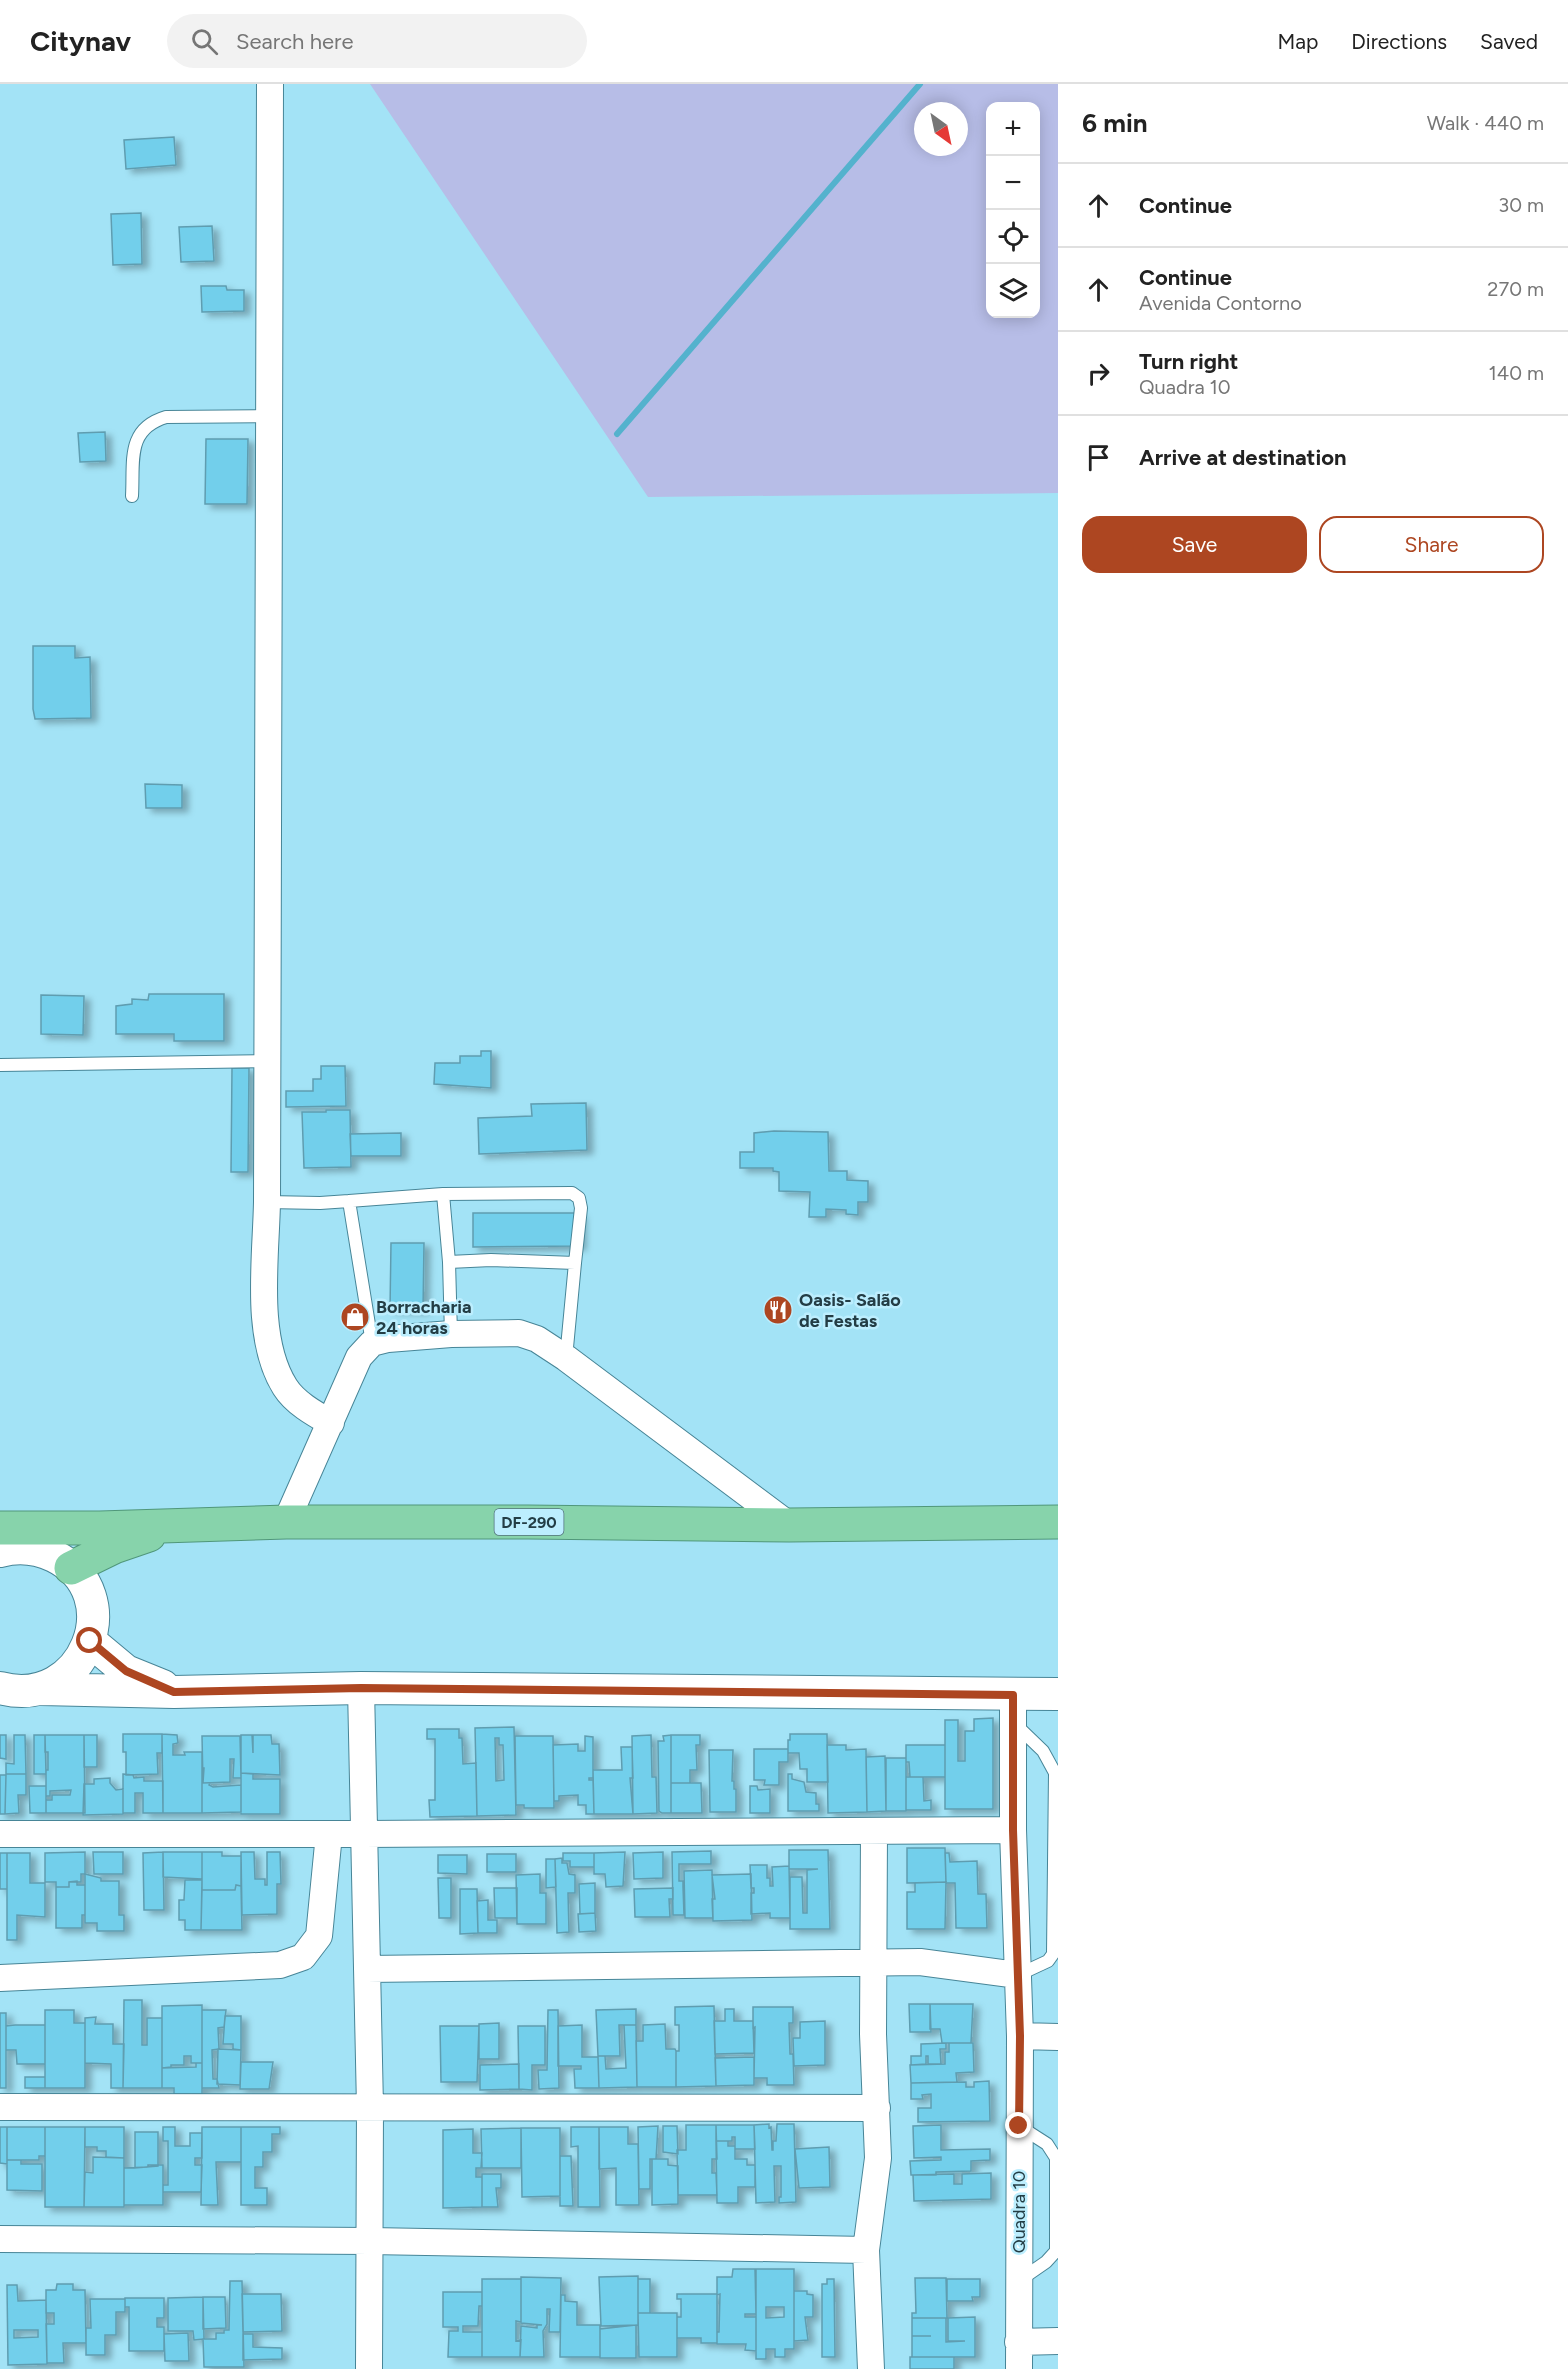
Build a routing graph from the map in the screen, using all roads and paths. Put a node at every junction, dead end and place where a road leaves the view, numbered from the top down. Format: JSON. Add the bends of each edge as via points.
{"nodes":[{"id":1,"x":270,"y":84,"type":"edge"},
{"id":2,"x":269,"y":416,"type":"junction"},
{"id":3,"x":132,"y":496,"type":"dead end"},
{"id":4,"x":268,"y":1061,"type":"junction"},
{"id":5,"x":0,"y":1065,"type":"edge"},
{"id":6,"x":443,"y":1194,"type":"junction"},
{"id":7,"x":349,"y":1201,"type":"junction"},
{"id":8,"x":267,"y":1202,"type":"junction"},
{"id":9,"x":449,"y":1262,"type":"junction"},
{"id":10,"x":575,"y":1263,"type":"junction"},
{"id":11,"x":451,"y":1334,"type":"junction"},
{"id":12,"x":372,"y":1343,"type":"junction"},
{"id":13,"x":566,"y":1358,"type":"junction"},
{"id":14,"x":331,"y":1423,"type":"junction"},
{"id":15,"x":286,"y":1522,"type":"junction"},
{"id":16,"x":1058,"y":1522,"type":"edge"},
{"id":17,"x":789,"y":1525,"type":"junction"},
{"id":18,"x":175,"y":1526,"type":"junction"},
{"id":19,"x":0,"y":1528,"type":"edge"},
{"id":20,"x":0,"y":1551,"type":"edge"},
{"id":21,"x":71,"y":1568,"type":"junction"},
{"id":22,"x":90,"y":1641,"type":"junction"},
{"id":23,"x":361,"y":1688,"type":"junction"},
{"id":24,"x":41,"y":1689,"type":"junction"},
{"id":25,"x":3,"y":1690,"type":"edge"},
{"id":26,"x":174,"y":1692,"type":"junction"},
{"id":27,"x":1058,"y":1694,"type":"edge"},
{"id":28,"x":1013,"y":1709,"type":"junction"},
{"id":29,"x":1013,"y":1830,"type":"junction"},
{"id":30,"x":874,"y":1831,"type":"junction"},
{"id":31,"x":0,"y":1834,"type":"edge"},
{"id":32,"x":329,"y":1834,"type":"junction"},
{"id":33,"x":364,"y":1834,"type":"junction"},
{"id":34,"x":873,"y":1963,"type":"junction"},
{"id":35,"x":367,"y":1970,"type":"junction"},
{"id":36,"x":1018,"y":1975,"type":"junction"},
{"id":37,"x":0,"y":1978,"type":"edge"},
{"id":38,"x":1020,"y":2036,"type":"junction"},
{"id":39,"x":1058,"y":2037,"type":"edge"},
{"id":40,"x":370,"y":2107,"type":"junction"},
{"id":41,"x":0,"y":2108,"type":"edge"},
{"id":42,"x":877,"y":2108,"type":"junction"},
{"id":43,"x":1019,"y":2126,"type":"junction"},
{"id":44,"x":0,"y":2239,"type":"edge"},
{"id":45,"x":370,"y":2241,"type":"junction"},
{"id":46,"x":866,"y":2250,"type":"junction"},
{"id":47,"x":1018,"y":2281,"type":"junction"},
{"id":48,"x":1058,"y":2341,"type":"edge"},
{"id":49,"x":1018,"y":2342,"type":"junction"},
{"id":50,"x":369,"y":2369,"type":"edge"},
{"id":51,"x":871,"y":2369,"type":"edge"},
{"id":52,"x":1019,"y":2369,"type":"edge"}],
"edges":[{"from":1,"to":2,"type":"street"},
{"from":2,"to":3,"type":"lane","via":[[165,417],[150,422],[140,432],[136,444]]},
{"from":2,"to":4,"type":"street"},
{"from":4,"to":5,"type":"lane"},
{"from":4,"to":8,"type":"street"},
{"from":6,"to":7,"type":"lane"},
{"from":6,"to":9,"type":"lane"},
{"from":6,"to":10,"type":"lane","via":[[572,1193],[579,1198],[581,1208]]},
{"from":7,"to":8,"type":"lane"},
{"from":7,"to":12,"type":"lane"},
{"from":8,"to":14,"type":"street","via":[[264,1319],[274,1366],[285,1388],[312,1413]]},
{"from":9,"to":10,"type":"lane"},
{"from":9,"to":11,"type":"lane"},
{"from":10,"to":13,"type":"lane"},
{"from":11,"to":12,"type":"street"},
{"from":11,"to":13,"type":"street","via":[[519,1333],[537,1339]]},
{"from":12,"to":14,"type":"street","via":[[359,1357]]},
{"from":13,"to":17,"type":"street"},
{"from":14,"to":15,"type":"street"},
{"from":15,"to":17,"type":"highway","number":"DF-290"},
{"from":15,"to":18,"type":"highway","number":"DF-290"},
{"from":16,"to":17,"type":"highway","number":"DF-290"},
{"from":18,"to":19,"type":"highway","number":"DF-290"},
{"from":18,"to":21,"type":"highway","via":[[114,1547]]},
{"from":20,"to":21,"type":"street","via":[[35,1549]]},
{"from":21,"to":22,"type":"street","via":[[91,1602]]},
{"from":22,"to":24,"type":"street","via":[[76,1666]]},
{"from":22,"to":26,"type":"street","via":[[126,1671]]},
{"from":23,"to":26,"type":"street"},
{"from":23,"to":28,"type":"street"},
{"from":23,"to":33,"type":"street"},
{"from":24,"to":25,"type":"street"},
{"from":24,"to":26,"type":"street"},
{"from":27,"to":28,"type":"street"},
{"from":28,"to":29,"type":"street","name":"Quadra 10"},
{"from":28,"to":36,"type":"lane","via":[[1055,1773],[1053,1954],[1048,1961]]},
{"from":29,"to":30,"type":"street"},
{"from":29,"to":36,"type":"street","name":"Quadra 10"},
{"from":30,"to":33,"type":"street"},
{"from":30,"to":34,"type":"street"},
{"from":31,"to":32,"type":"street"},
{"from":32,"to":33,"type":"street"},
{"from":32,"to":37,"type":"street","via":[[319,1936],[303,1957],[280,1965]]},
{"from":33,"to":35,"type":"street"},
{"from":34,"to":35,"type":"street"},
{"from":34,"to":36,"type":"street","via":[[920,1962]]},
{"from":34,"to":42,"type":"street"},
{"from":35,"to":40,"type":"street"},
{"from":36,"to":38,"type":"street","name":"Quadra 10"},
{"from":38,"to":39,"type":"street"},
{"from":38,"to":43,"type":"street","name":"Quadra 10"},
{"from":40,"to":41,"type":"street"},
{"from":40,"to":42,"type":"street"},
{"from":40,"to":45,"type":"street"},
{"from":42,"to":46,"type":"street","via":[[878,2158]]},
{"from":43,"to":47,"type":"street","name":"Quadra 10"},
{"from":43,"to":47,"type":"lane","via":[[1047,2144],[1056,2158],[1056,2251]]},
{"from":44,"to":45,"type":"street"},
{"from":45,"to":46,"type":"street"},
{"from":45,"to":50,"type":"street"},
{"from":46,"to":51,"type":"street"},
{"from":47,"to":49,"type":"street","name":"Quadra 10"},
{"from":48,"to":49,"type":"street"},
{"from":49,"to":52,"type":"street","name":"Quadra 10"}]}
